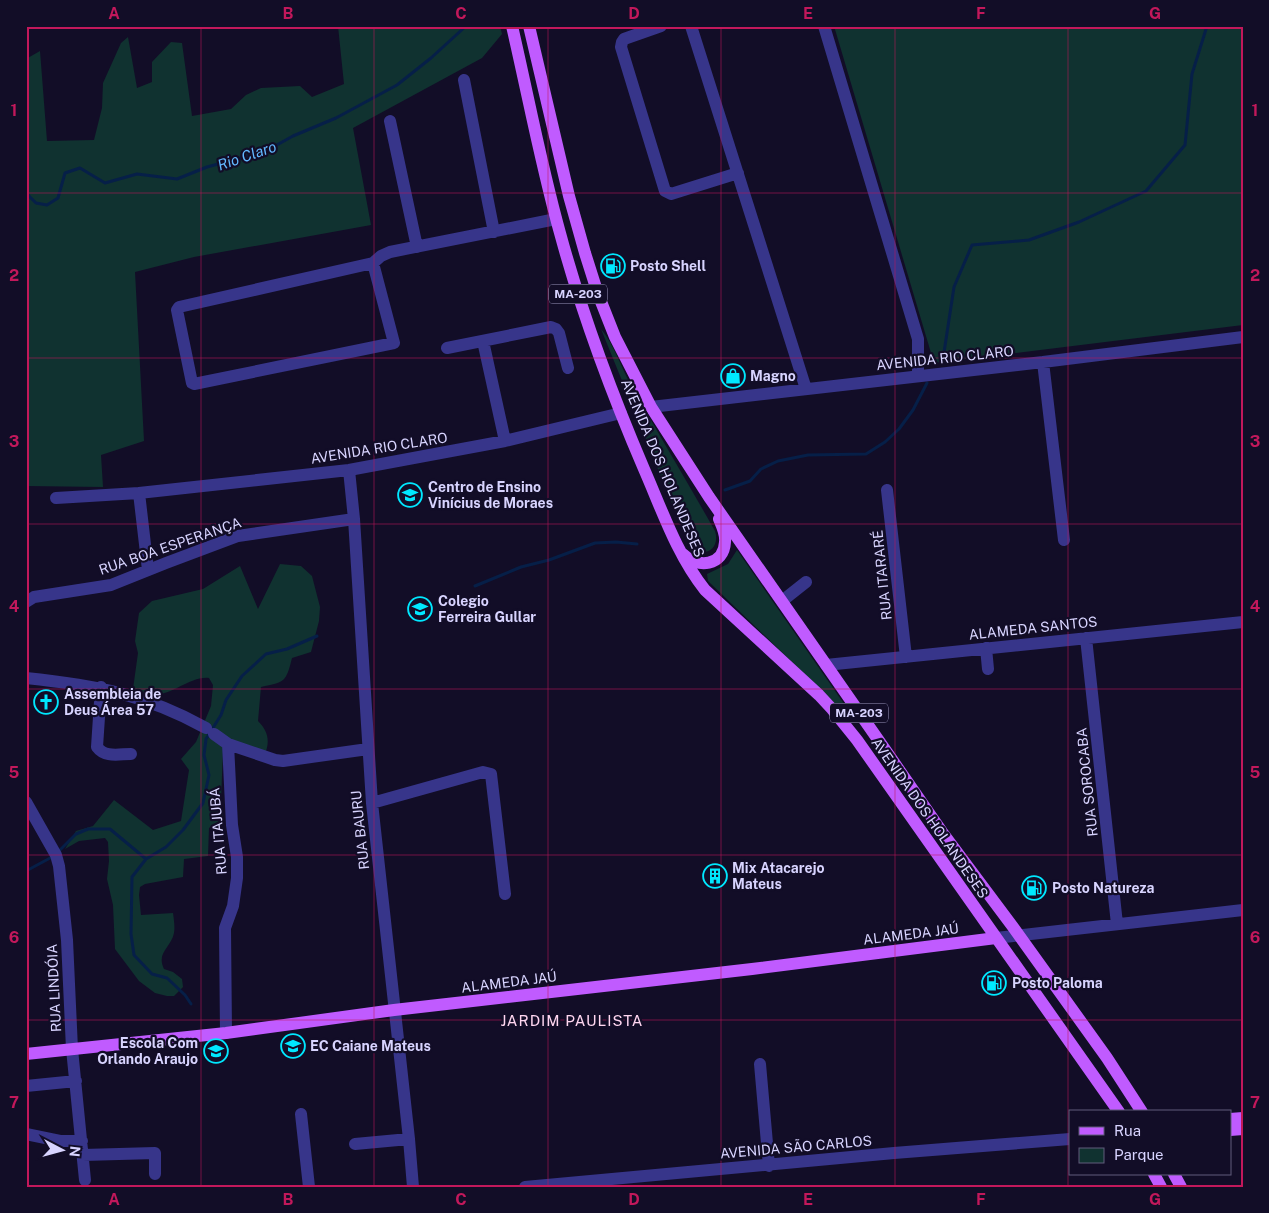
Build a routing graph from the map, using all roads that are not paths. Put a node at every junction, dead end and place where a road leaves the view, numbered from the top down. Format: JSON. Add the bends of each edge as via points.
{"nodes":[{"id":1,"x":512,"y":26,"type":"edge"},
{"id":2,"x":529,"y":26,"type":"edge"},
{"id":3,"x":661,"y":26,"type":"edge"},
{"id":4,"x":691,"y":26,"type":"edge"},
{"id":5,"x":824,"y":26,"type":"edge"},
{"id":6,"x":464,"y":80,"type":"dead end"},
{"id":7,"x":390,"y":121,"type":"dead end"},
{"id":8,"x":738,"y":173,"type":"junction"},
{"id":9,"x":556,"y":219,"type":"junction"},
{"id":10,"x":494,"y":232,"type":"junction"},
{"id":11,"x":417,"y":247,"type":"junction"},
{"id":12,"x":373,"y":263,"type":"junction"},
{"id":13,"x":1243,"y":337,"type":"edge"},
{"id":14,"x":483,"y":341,"type":"junction"},
{"id":15,"x":447,"y":348,"type":"dead end"},
{"id":16,"x":1043,"y":362,"type":"junction"},
{"id":17,"x":568,"y":368,"type":"dead end"},
{"id":18,"x":918,"y":376,"type":"junction"},
{"id":19,"x":806,"y":390,"type":"junction"},
{"id":20,"x":651,"y":407,"type":"junction"},
{"id":21,"x":621,"y":413,"type":"junction"},
{"id":22,"x":505,"y":441,"type":"junction"},
{"id":23,"x":349,"y":470,"type":"junction"},
{"id":24,"x":887,"y":490,"type":"dead end"},
{"id":25,"x":139,"y":493,"type":"junction"},
{"id":26,"x":709,"y":497,"type":"junction"},
{"id":27,"x":56,"y":498,"type":"dead end"},
{"id":28,"x":354,"y":519,"type":"junction"},
{"id":29,"x":1064,"y":540,"type":"dead end"},
{"id":30,"x":680,"y":550,"type":"junction"},
{"id":31,"x":148,"y":570,"type":"junction"},
{"id":32,"x":806,"y":582,"type":"dead end"},
{"id":33,"x":26,"y":602,"type":"edge"},
{"id":34,"x":782,"y":602,"type":"junction"},
{"id":35,"x":1243,"y":622,"type":"edge"},
{"id":36,"x":1086,"y":638,"type":"junction"},
{"id":37,"x":986,"y":648,"type":"junction"},
{"id":38,"x":906,"y":657,"type":"junction"},
{"id":39,"x":826,"y":665,"type":"junction"},
{"id":40,"x":988,"y":668,"type":"dead end"},
{"id":41,"x":26,"y":678,"type":"edge"},
{"id":42,"x":101,"y":688,"type":"junction"},
{"id":43,"x":228,"y":744,"type":"junction"},
{"id":44,"x":368,"y":748,"type":"junction"},
{"id":45,"x":131,"y":754,"type":"dead end"},
{"id":46,"x":26,"y":802,"type":"edge"},
{"id":47,"x":372,"y":803,"type":"junction"},
{"id":48,"x":505,"y":894,"type":"dead end"},
{"id":49,"x":1243,"y":910,"type":"edge"},
{"id":50,"x":1117,"y":924,"type":"junction"},
{"id":51,"x":1019,"y":934,"type":"junction"},
{"id":52,"x":996,"y":938,"type":"junction"},
{"id":53,"x":1012,"y":959,"type":"junction"},
{"id":54,"x":394,"y":1010,"type":"junction"},
{"id":55,"x":226,"y":1033,"type":"junction"},
{"id":56,"x":72,"y":1048,"type":"junction"},
{"id":57,"x":26,"y":1054,"type":"edge"},
{"id":58,"x":760,"y":1064,"type":"dead end"},
{"id":59,"x":76,"y":1082,"type":"junction"},
{"id":60,"x":26,"y":1086,"type":"edge"},
{"id":61,"x":1139,"y":1107,"type":"edge"},
{"id":62,"x":1118,"y":1110,"type":"edge"},
{"id":63,"x":301,"y":1114,"type":"dead end"},
{"id":64,"x":26,"y":1134,"type":"edge"},
{"id":65,"x":409,"y":1139,"type":"junction"},
{"id":66,"x":1069,"y":1139,"type":"edge"},
{"id":67,"x":82,"y":1141,"type":"junction"},
{"id":68,"x":355,"y":1144,"type":"dead end"},
{"id":69,"x":84,"y":1155,"type":"junction"},
{"id":70,"x":769,"y":1166,"type":"junction"},
{"id":71,"x":155,"y":1174,"type":"dead end"},
{"id":72,"x":85,"y":1180,"type":"dead end"},
{"id":73,"x":309,"y":1187,"type":"edge"},
{"id":74,"x":413,"y":1187,"type":"edge"},
{"id":75,"x":525,"y":1187,"type":"edge"}],
"edges":[{"from":1,"to":9,"type":"main road","name":"AVENIDA DOS HOLANDESES","number":"MA-203"},
{"from":2,"to":20,"type":"main road","name":"AVENIDA DOS HOLANDESES","number":"MA-203","via":[[587,261],[615,336]]},
{"from":3,"to":8,"type":"street","via":[[624,38],[621,47],[666,191],[671,194]]},
{"from":4,"to":8,"type":"street"},
{"from":5,"to":18,"type":"street","via":[[918,340]]},
{"from":6,"to":10,"type":"street"},
{"from":7,"to":11,"type":"street"},
{"from":8,"to":19,"type":"street"},
{"from":9,"to":10,"type":"street"},
{"from":9,"to":21,"type":"main road","name":"AVENIDA DOS HOLANDESES","number":"MA-203","via":[[583,310]]},
{"from":10,"to":11,"type":"street"},
{"from":11,"to":12,"type":"street","via":[[390,252]]},
{"from":12,"to":12,"type":"street","via":[[178,308],[192,383],[394,342]]},
{"from":13,"to":16,"type":"street","name":"AVENIDA RIO CLARO"},
{"from":14,"to":15,"type":"street"},
{"from":14,"to":17,"type":"street","via":[[556,329],[560,333]]},
{"from":14,"to":22,"type":"street"},
{"from":16,"to":18,"type":"street","name":"AVENIDA RIO CLARO"},
{"from":16,"to":29,"type":"street"},
{"from":18,"to":19,"type":"street","name":"AVENIDA RIO CLARO"},
{"from":19,"to":20,"type":"street","name":"AVENIDA RIO CLARO"},
{"from":20,"to":26,"type":"main road","name":"AVENIDA DOS HOLANDESES","number":"MA-203"},
{"from":21,"to":22,"type":"street","name":"AVENIDA RIO CLARO"},
{"from":21,"to":30,"type":"main road","name":"AVENIDA DOS HOLANDESES","number":"MA-203"},
{"from":22,"to":23,"type":"street","name":"AVENIDA RIO CLARO"},
{"from":23,"to":25,"type":"street","name":"AVENIDA RIO CLARO"},
{"from":23,"to":28,"type":"street","name":"RUA BAURU"},
{"from":24,"to":38,"type":"street","name":"RUA ITARARÉ"},
{"from":25,"to":27,"type":"street","name":"AVENIDA RIO CLARO"},
{"from":25,"to":31,"type":"street"},
{"from":26,"to":30,"type":"main road","via":[[724,533],[722,555],[713,562],[699,564]]},
{"from":26,"to":34,"type":"main road","name":"AVENIDA DOS HOLANDESES","number":"MA-203"},
{"from":28,"to":31,"type":"street","name":"RUA BOA ESPERANÇA","via":[[238,536]]},
{"from":28,"to":44,"type":"street","name":"RUA BAURU"},
{"from":30,"to":52,"type":"main road","name":"AVENIDA DOS HOLANDESES","number":"MA-203","via":[[705,590],[819,695],[845,725]]},
{"from":31,"to":33,"type":"street","name":"RUA BOA ESPERANÇA","via":[[111,585],[34,597]]},
{"from":32,"to":34,"type":"street"},
{"from":34,"to":39,"type":"main road","name":"AVENIDA DOS HOLANDESES","number":"MA-203"},
{"from":35,"to":36,"type":"street","name":"ALAMEDA SANTOS"},
{"from":36,"to":37,"type":"street","name":"ALAMEDA SANTOS"},
{"from":36,"to":50,"type":"street","name":"RUA SOROCABA"},
{"from":37,"to":38,"type":"street","name":"ALAMEDA SANTOS"},
{"from":37,"to":40,"type":"street"},
{"from":38,"to":39,"type":"street","name":"ALAMEDA SANTOS"},
{"from":39,"to":51,"type":"main road","name":"AVENIDA DOS HOLANDESES","number":"MA-203","via":[[942,832]]},
{"from":41,"to":42,"type":"street"},
{"from":42,"to":43,"type":"street","via":[[158,704]]},
{"from":42,"to":45,"type":"street","via":[[97,747],[106,754]]},
{"from":43,"to":44,"type":"street","via":[[283,761]]},
{"from":43,"to":55,"type":"street","name":"RUA ITAJUBÁ","via":[[237,878],[233,906],[225,928]]},
{"from":44,"to":47,"type":"street","name":"RUA BAURU"},
{"from":46,"to":56,"type":"street","name":"RUA LINDÓIA","via":[[59,866]]},
{"from":47,"to":48,"type":"street","via":[[483,772],[491,774]]},
{"from":47,"to":54,"type":"street","name":"RUA BAURU"},
{"from":49,"to":50,"type":"street"},
{"from":50,"to":51,"type":"street"},
{"from":51,"to":52,"type":"street"},
{"from":51,"to":53,"type":"main road","via":[[1012,946]]},
{"from":51,"to":61,"type":"main road","name":"AVENIDA DOS HOLANDESES","number":"MA-203"},
{"from":52,"to":53,"type":"main road","name":"AVENIDA DOS HOLANDESES","number":"MA-203"},
{"from":52,"to":54,"type":"main road","name":"ALAMEDA JAÚ"},
{"from":53,"to":62,"type":"main road","name":"AVENIDA DOS HOLANDESES","number":"MA-203"},
{"from":54,"to":55,"type":"main road","name":"ALAMEDA JAÚ"},
{"from":54,"to":65,"type":"street","name":"RUA BAURU"},
{"from":55,"to":56,"type":"main road","name":"ALAMEDA JAÚ"},
{"from":56,"to":57,"type":"main road","name":"ALAMEDA JAÚ"},
{"from":56,"to":59,"type":"street","name":"RUA LINDÓIA"},
{"from":58,"to":70,"type":"street"},
{"from":59,"to":60,"type":"street"},
{"from":59,"to":67,"type":"street","name":"RUA LINDÓIA"},
{"from":63,"to":73,"type":"street"},
{"from":64,"to":67,"type":"street","via":[[60,1141]]},
{"from":65,"to":68,"type":"street"},
{"from":65,"to":74,"type":"street","name":"RUA BAURU"},
{"from":66,"to":70,"type":"street","name":"AVENIDA SÃO CARLOS"},
{"from":67,"to":69,"type":"street","name":"RUA LINDÓIA"},
{"from":69,"to":71,"type":"street","via":[[154,1153]]},
{"from":69,"to":72,"type":"street","name":"RUA LINDÓIA"},
{"from":70,"to":75,"type":"street","name":"AVENIDA SÃO CARLOS"}]}
